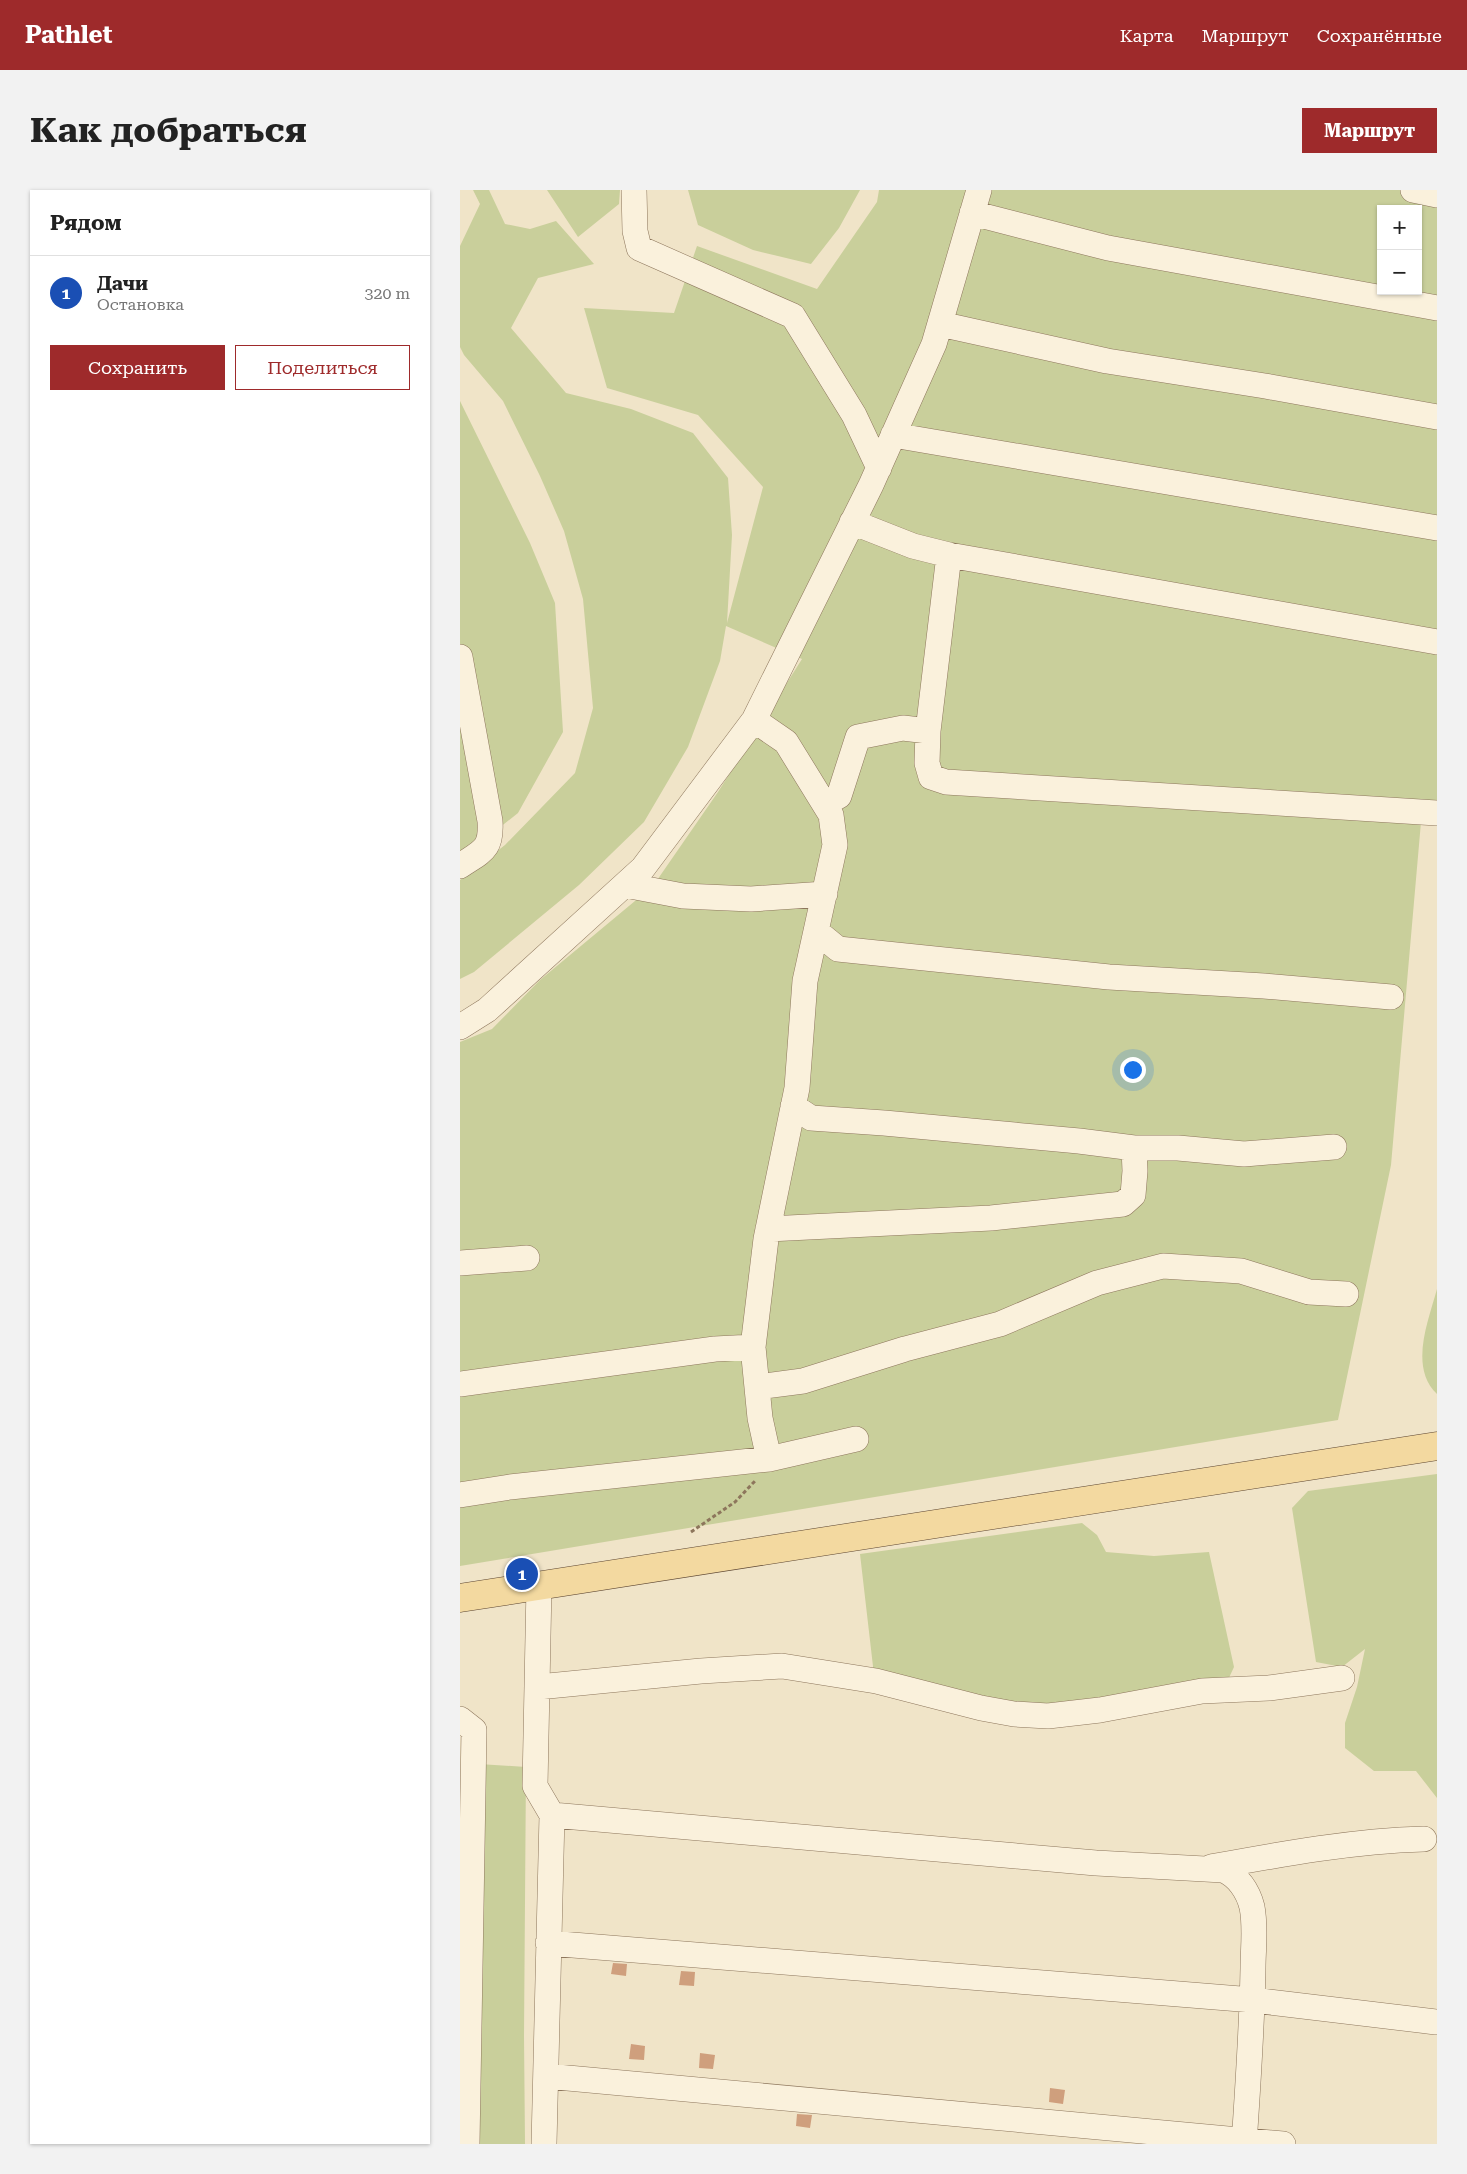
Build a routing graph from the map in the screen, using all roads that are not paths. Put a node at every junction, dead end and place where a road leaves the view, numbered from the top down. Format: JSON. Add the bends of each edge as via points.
{"nodes":[{"id":1,"x":634,"y":190,"type":"edge"},
{"id":2,"x":1413,"y":190,"type":"edge"},
{"id":3,"x":1437,"y":195,"type":"edge"},
{"id":4,"x":976,"y":202,"type":"edge"},
{"id":5,"x":1437,"y":308,"type":"edge"},
{"id":6,"x":940,"y":324,"type":"junction"},
{"id":7,"x":1437,"y":418,"type":"edge"},
{"id":8,"x":894,"y":435,"type":"junction"},
{"id":9,"x":879,"y":468,"type":"junction"},
{"id":10,"x":852,"y":522,"type":"junction"},
{"id":11,"x":1437,"y":528,"type":"edge"},
{"id":12,"x":949,"y":555,"type":"junction"},
{"id":13,"x":1437,"y":642,"type":"edge"},
{"id":14,"x":460,"y":657,"type":"edge"},
{"id":15,"x":754,"y":720,"type":"junction"},
{"id":16,"x":928,"y":731,"type":"junction"},
{"id":17,"x":825,"y":804,"type":"junction"},
{"id":18,"x":1437,"y":813,"type":"edge"},
{"id":19,"x":460,"y":866,"type":"edge"},
{"id":20,"x":625,"y":885,"type":"junction"},
{"id":21,"x":824,"y":894,"type":"junction"},
{"id":22,"x":816,"y":931,"type":"junction"},
{"id":23,"x":1391,"y":997,"type":"dead end"},
{"id":24,"x":460,"y":1027,"type":"edge"},
{"id":25,"x":793,"y":1106,"type":"junction"},
{"id":26,"x":1334,"y":1147,"type":"dead end"},
{"id":27,"x":1134,"y":1148,"type":"junction"},
{"id":28,"x":768,"y":1229,"type":"junction"},
{"id":29,"x":527,"y":1258,"type":"dead end"},
{"id":30,"x":460,"y":1263,"type":"edge"},
{"id":31,"x":1346,"y":1294,"type":"dead end"},
{"id":32,"x":753,"y":1347,"type":"junction"},
{"id":33,"x":460,"y":1384,"type":"edge"},
{"id":34,"x":757,"y":1388,"type":"junction"},
{"id":35,"x":856,"y":1439,"type":"dead end"},
{"id":36,"x":1437,"y":1446,"type":"edge"},
{"id":37,"x":769,"y":1459,"type":"junction"},
{"id":38,"x":460,"y":1495,"type":"edge"},
{"id":39,"x":539,"y":1586,"type":"junction"},
{"id":40,"x":460,"y":1598,"type":"edge"},
{"id":41,"x":1342,"y":1678,"type":"dead end"},
{"id":42,"x":538,"y":1687,"type":"junction"},
{"id":43,"x":460,"y":1719,"type":"edge"},
{"id":44,"x":552,"y":1815,"type":"junction"},
{"id":45,"x":1424,"y":1838,"type":"dead end"},
{"id":46,"x":1197,"y":1870,"type":"junction"},
{"id":47,"x":548,"y":1943,"type":"junction"},
{"id":48,"x":1253,"y":2000,"type":"junction"},
{"id":49,"x":1436,"y":2022,"type":"edge"},
{"id":50,"x":546,"y":2076,"type":"junction"},
{"id":51,"x":1244,"y":2143,"type":"edge"},
{"id":52,"x":467,"y":2144,"type":"edge"},
{"id":53,"x":544,"y":2144,"type":"edge"},
{"id":54,"x":1283,"y":2144,"type":"edge"}],
"edges":[{"from":1,"to":9,"type":"lane","via":[[634,232],[639,248],[793,316],[854,415]]},
{"from":2,"to":3,"type":"lane"},
{"from":4,"to":5,"type":"lane","via":[[1108,248]]},
{"from":4,"to":6,"type":"lane"},
{"from":6,"to":7,"type":"lane","via":[[1107,360]]},
{"from":6,"to":8,"type":"lane"},
{"from":8,"to":9,"type":"lane"},
{"from":8,"to":11,"type":"lane"},
{"from":9,"to":10,"type":"lane"},
{"from":10,"to":12,"type":"lane","via":[[912,546]]},
{"from":10,"to":15,"type":"lane"},
{"from":12,"to":13,"type":"lane"},
{"from":12,"to":16,"type":"lane"},
{"from":14,"to":19,"type":"lane","via":[[491,837],[482,851]]},
{"from":15,"to":17,"type":"lane","via":[[786,742]]},
{"from":15,"to":20,"type":"lane","via":[[644,868]]},
{"from":16,"to":17,"type":"lane","via":[[903,728],[858,737],[839,796]]},
{"from":16,"to":18,"type":"lane","via":[[930,776],[946,782]]},
{"from":17,"to":21,"type":"lane","via":[[831,815],[835,845]]},
{"from":20,"to":21,"type":"lane","via":[[683,896],[751,900]]},
{"from":20,"to":24,"type":"lane","via":[[487,1010]]},
{"from":21,"to":22,"type":"lane"},
{"from":22,"to":23,"type":"lane","via":[[838,949],[1109,977]]},
{"from":22,"to":25,"type":"lane","via":[[805,981]]},
{"from":25,"to":27,"type":"lane","via":[[811,1118],[1079,1140]]},
{"from":25,"to":28,"type":"lane"},
{"from":26,"to":27,"type":"lane","via":[[1244,1154]]},
{"from":27,"to":28,"type":"lane","via":[[1133,1195],[1123,1204],[991,1218]]},
{"from":28,"to":32,"type":"lane"},
{"from":29,"to":30,"type":"lane"},
{"from":31,"to":34,"type":"lane","via":[[1309,1292],[1241,1271],[1163,1266],[1097,1283],[1000,1324],[803,1380]]},
{"from":32,"to":33,"type":"lane","via":[[714,1349]]},
{"from":32,"to":34,"type":"lane"},
{"from":34,"to":37,"type":"lane"},
{"from":35,"to":37,"type":"lane"},
{"from":36,"to":39,"type":"main road"},
{"from":37,"to":38,"type":"lane"},
{"from":39,"to":40,"type":"main road"},
{"from":39,"to":42,"type":"lane"},
{"from":41,"to":42,"type":"lane","via":[[1269,1688],[1202,1691],[1048,1716],[981,1708],[876,1681],[782,1666]]},
{"from":42,"to":44,"type":"lane","via":[[535,1786]]},
{"from":43,"to":52,"type":"lane","via":[[474,1730]]},
{"from":44,"to":46,"type":"lane"},
{"from":44,"to":47,"type":"lane"},
{"from":45,"to":46,"type":"lane","via":[[1307,1849]]},
{"from":46,"to":48,"type":"lane","via":[[1223,1870],[1234,1874],[1252,1906]]},
{"from":47,"to":48,"type":"lane"},
{"from":47,"to":50,"type":"lane"},
{"from":48,"to":49,"type":"lane"},
{"from":48,"to":51,"type":"lane"},
{"from":50,"to":51,"type":"lane"},
{"from":50,"to":53,"type":"lane"},
{"from":51,"to":54,"type":"lane"}]}
